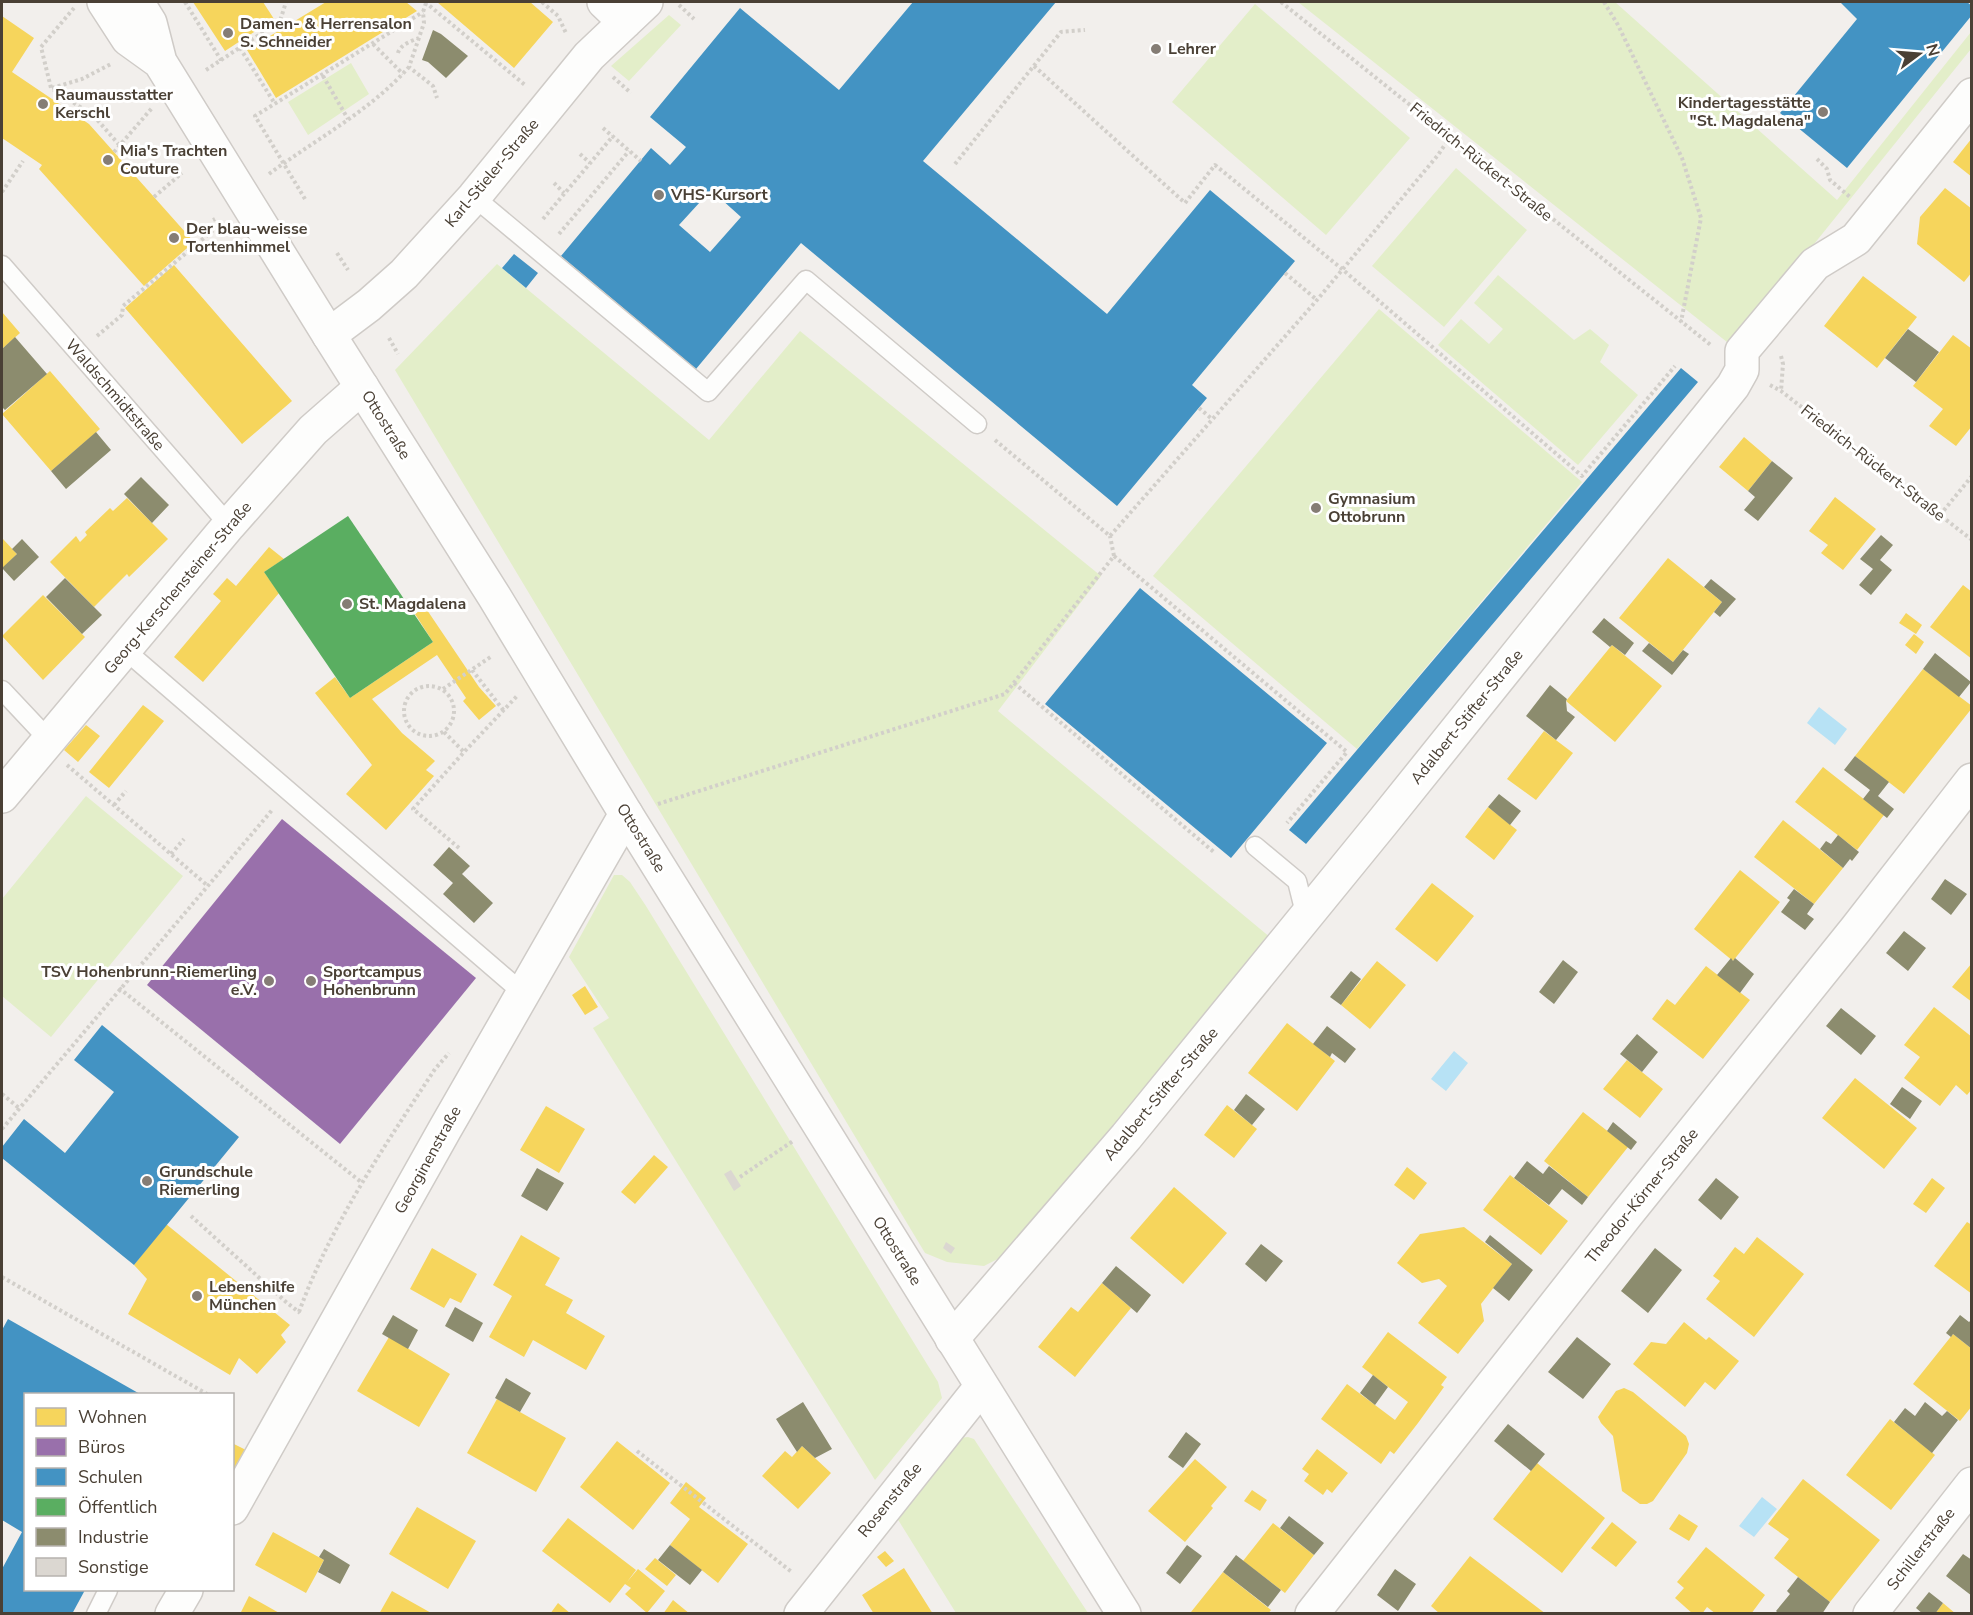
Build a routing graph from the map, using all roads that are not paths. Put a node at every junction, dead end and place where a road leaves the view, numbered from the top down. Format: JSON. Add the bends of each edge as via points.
{"nodes":[{"id":1,"x":104,"y":2,"type":"edge"},
{"id":2,"x":137,"y":2,"type":"edge"},
{"id":3,"x":625,"y":8,"type":"edge"},
{"id":4,"x":160,"y":62,"type":"junction"},
{"id":5,"x":1971,"y":95,"type":"edge"},
{"id":6,"x":474,"y":197,"type":"junction"},
{"id":7,"x":2,"y":265,"type":"edge"},
{"id":8,"x":329,"y":335,"type":"junction"},
{"id":9,"x":362,"y":387,"type":"junction"},
{"id":10,"x":977,"y":424,"type":"road end"},
{"id":11,"x":230,"y":525,"type":"junction"},
{"id":12,"x":125,"y":650,"type":"junction"},
{"id":13,"x":2,"y":690,"type":"edge"},
{"id":14,"x":46,"y":743,"type":"junction"},
{"id":15,"x":1971,"y":780,"type":"edge"},
{"id":16,"x":2,"y":796,"type":"edge"},
{"id":17,"x":626,"y":814,"type":"junction"},
{"id":18,"x":1255,"y":846,"type":"dead end"},
{"id":19,"x":1306,"y":917,"type":"junction"},
{"id":20,"x":523,"y":993,"type":"junction"},
{"id":21,"x":952,"y":1339,"type":"junction"},
{"id":22,"x":981,"y":1387,"type":"junction"},
{"id":23,"x":1971,"y":1484,"type":"edge"},
{"id":24,"x":234,"y":1504,"type":"edge"},
{"id":25,"x":108,"y":1591,"type":"edge"},
{"id":26,"x":185,"y":1591,"type":"edge"},
{"id":27,"x":809,"y":1603,"type":"edge"},
{"id":28,"x":96,"y":1614,"type":"edge"},
{"id":29,"x":172,"y":1614,"type":"edge"},
{"id":30,"x":1124,"y":1614,"type":"edge"},
{"id":31,"x":1312,"y":1614,"type":"edge"},
{"id":32,"x":1870,"y":1614,"type":"edge"}],
"edges":[{"from":1,"to":4,"type":"street","name":"Ottostraße","via":[[128,39]]},
{"from":2,"to":4,"type":"street","name":"Ottostraße","via":[[150,23]]},
{"from":3,"to":6,"type":"street","name":"Karl-Stieler-Straße"},
{"from":4,"to":8,"type":"street","name":"Ottostraße"},
{"from":5,"to":19,"type":"street","name":"Adalbert-Stifter-Straße","via":[[1856,239],[1815,264],[1742,351],[1742,370],[1733,386]]},
{"from":6,"to":8,"type":"street","name":"Karl-Stieler-Straße","via":[[404,274]]},
{"from":6,"to":10,"type":"lane","via":[[708,392],[806,280]]},
{"from":7,"to":11,"type":"lane","name":"Waldschmidtstraße"},
{"from":8,"to":9,"type":"street","name":"Ottostraße"},
{"from":9,"to":11,"type":"street","name":"Georg-Kerschensteiner-Straße","via":[[313,430]]},
{"from":9,"to":17,"type":"street","name":"Ottostraße"},
{"from":11,"to":12,"type":"street","name":"Georg-Kerschensteiner-Straße"},
{"from":12,"to":14,"type":"street","name":"Georg-Kerschensteiner-Straße"},
{"from":12,"to":20,"type":"lane"},
{"from":13,"to":14,"type":"lane"},
{"from":14,"to":16,"type":"street","name":"Georg-Kerschensteiner-Straße"},
{"from":15,"to":31,"type":"street","name":"Theodor-Körner-Straße"},
{"from":17,"to":20,"type":"street","name":"Georginenstraße"},
{"from":17,"to":21,"type":"street","name":"Ottostraße"},
{"from":18,"to":19,"type":"lane","via":[[1297,881]]},
{"from":19,"to":21,"type":"street","name":"Adalbert-Stifter-Straße","via":[[1126,1137]]},
{"from":20,"to":24,"type":"street","name":"Georginenstraße"},
{"from":21,"to":22,"type":"street","name":"Ottostraße"},
{"from":22,"to":27,"type":"street","name":"Rosenstraße"},
{"from":22,"to":30,"type":"street","name":"Ottostraße"},
{"from":23,"to":32,"type":"street","name":"Schillerstraße"},
{"from":25,"to":28,"type":"lane"},
{"from":26,"to":29,"type":"street"}]}
